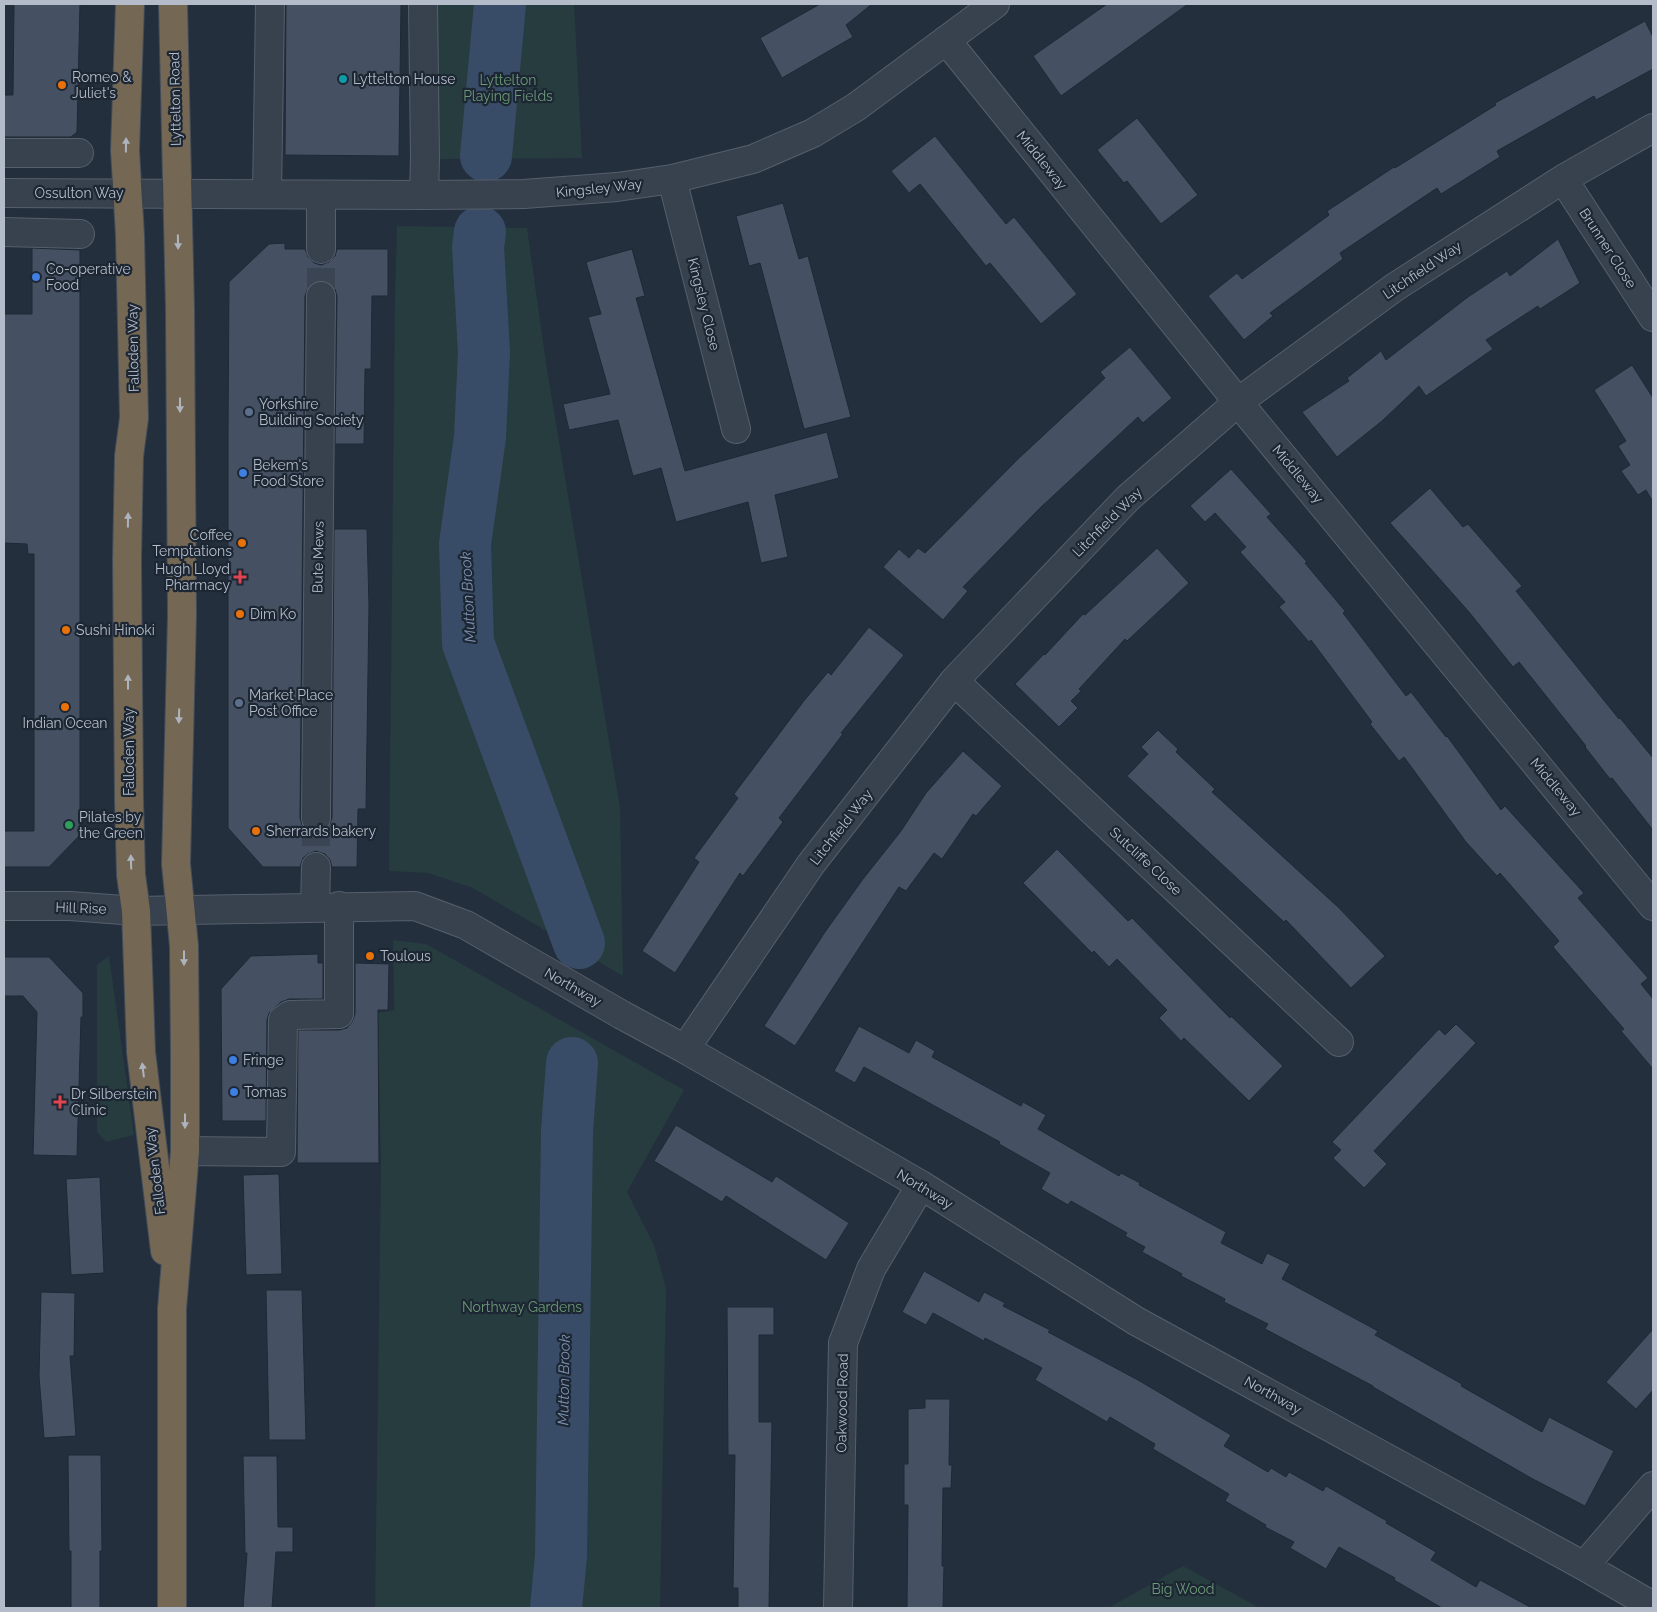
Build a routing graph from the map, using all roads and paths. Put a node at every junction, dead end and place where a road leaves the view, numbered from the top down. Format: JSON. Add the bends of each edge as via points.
{"nodes":[{"id":1,"x":130,"y":4,"type":"edge"},
{"id":2,"x":173,"y":4,"type":"edge"},
{"id":3,"x":270,"y":4,"type":"edge"},
{"id":4,"x":423,"y":4,"type":"edge"},
{"id":5,"x":995,"y":4,"type":"edge"},
{"id":6,"x":946,"y":40,"type":"junction"},
{"id":7,"x":1653,"y":128,"type":"edge"},
{"id":8,"x":4,"y":153,"type":"edge"},
{"id":9,"x":79,"y":153,"type":"dead end"},
{"id":10,"x":672,"y":179,"type":"junction"},
{"id":11,"x":1563,"y":179,"type":"junction"},
{"id":12,"x":4,"y":193,"type":"edge"},
{"id":13,"x":153,"y":193,"type":"junction"},
{"id":14,"x":267,"y":193,"type":"junction"},
{"id":15,"x":321,"y":194,"type":"junction"},
{"id":16,"x":424,"y":195,"type":"junction"},
{"id":17,"x":4,"y":232,"type":"edge"},
{"id":18,"x":80,"y":234,"type":"dead end"},
{"id":19,"x":321,"y":249,"type":"tunnel mouth"},
{"id":20,"x":321,"y":296,"type":"tunnel mouth"},
{"id":21,"x":1653,"y":317,"type":"edge"},
{"id":22,"x":1238,"y":402,"type":"junction"},
{"id":23,"x":736,"y":429,"type":"dead end"},
{"id":24,"x":954,"y":681,"type":"junction"},
{"id":25,"x":316,"y":818,"type":"tunnel mouth"},
{"id":26,"x":316,"y":867,"type":"tunnel mouth"},
{"id":27,"x":4,"y":906,"type":"edge"},
{"id":28,"x":327,"y":906,"type":"junction"},
{"id":29,"x":1653,"y":906,"type":"edge"},
{"id":30,"x":158,"y":910,"type":"junction"},
{"id":31,"x":1339,"y":1042,"type":"dead end"},
{"id":32,"x":685,"y":1049,"type":"junction"},
{"id":33,"x":184,"y":1151,"type":"junction"},
{"id":34,"x":921,"y":1185,"type":"junction"},
{"id":35,"x":172,"y":1309,"type":"junction"},
{"id":36,"x":1653,"y":1486,"type":"edge"},
{"id":37,"x":1584,"y":1566,"type":"junction"},
{"id":38,"x":1653,"y":1606,"type":"edge"},
{"id":39,"x":172,"y":1608,"type":"edge"},
{"id":40,"x":838,"y":1608,"type":"edge"}],
"edges":[{"from":13,"to":1,"type":"highway","one_way":true,"via":[[125,150]]},
{"from":2,"to":13,"type":"highway","name":"Lyttelton Road"},
{"from":3,"to":14,"type":"street"},
{"from":4,"to":16,"type":"street"},
{"from":5,"to":6,"type":"street","name":"Kingsley Way"},
{"from":6,"to":10,"type":"street","name":"Kingsley Way","via":[[856,107],[813,133],[753,158]]},
{"from":6,"to":22,"type":"street","name":"Middleway"},
{"from":7,"to":11,"type":"street","name":"Litchfield Way"},
{"from":8,"to":9,"type":"street"},
{"from":10,"to":16,"type":"street","name":"Kingsley Way","via":[[552,193]]},
{"from":10,"to":23,"type":"street","name":"Kingsley Close"},
{"from":11,"to":21,"type":"street","name":"Brunner Close"},
{"from":11,"to":22,"type":"street","name":"Litchfield Way","via":[[1395,287]]},
{"from":12,"to":13,"type":"street","name":"Ossulton Way"},
{"from":13,"to":14,"type":"street","name":"Kingsley Way"},
{"from":13,"to":30,"type":"highway","name":"Falloden Way","one_way":true,"via":[[180,309],[182,615],[176,847]]},
{"from":30,"to":13,"type":"highway","name":"Falloden Way","one_way":true,"via":[[131,875],[129,800],[129,456],[134,418],[131,253]]},
{"from":14,"to":15,"type":"street","name":"Kingsley Way"},
{"from":15,"to":16,"type":"street","name":"Kingsley Way"},
{"from":15,"to":19,"type":"street"},
{"from":17,"to":18,"type":"street"},
{"from":20,"to":25,"type":"street","name":"Bute Mews"},
{"from":22,"to":24,"type":"street","name":"Litchfield Way","via":[[1128,498]]},
{"from":22,"to":29,"type":"street","name":"Middleway"},
{"from":24,"to":31,"type":"street","name":"Sutcliffe Close"},
{"from":24,"to":32,"type":"street","name":"Litchfield Way","via":[[811,864]]},
{"from":26,"to":28,"type":"street"},
{"from":27,"to":30,"type":"street","name":"Hill Rise"},
{"from":28,"to":30,"type":"street","name":"Northway"},
{"from":28,"to":32,"type":"street","name":"Northway","via":[[415,906],[466,925]]},
{"from":28,"to":33,"type":"street","via":[[339,1014],[290,1015],[282,1020],[281,1152]]},
{"from":30,"to":33,"type":"highway","name":"Falloden Way","one_way":true,"via":[[184,946]]},
{"from":35,"to":30,"type":"highway","name":"Falloden Way","one_way":true,"via":[[141,1052]]},
{"from":32,"to":34,"type":"street","name":"Northway"},
{"from":33,"to":35,"type":"highway","name":"Falloden Way"},
{"from":34,"to":37,"type":"street","name":"Northway","via":[[1136,1321]]},
{"from":34,"to":40,"type":"street","name":"Oakwood Road","via":[[871,1269],[843,1342]]},
{"from":35,"to":39,"type":"highway","name":"Falloden Way"},
{"from":36,"to":37,"type":"street"},
{"from":37,"to":38,"type":"street","name":"Northway"}]}
